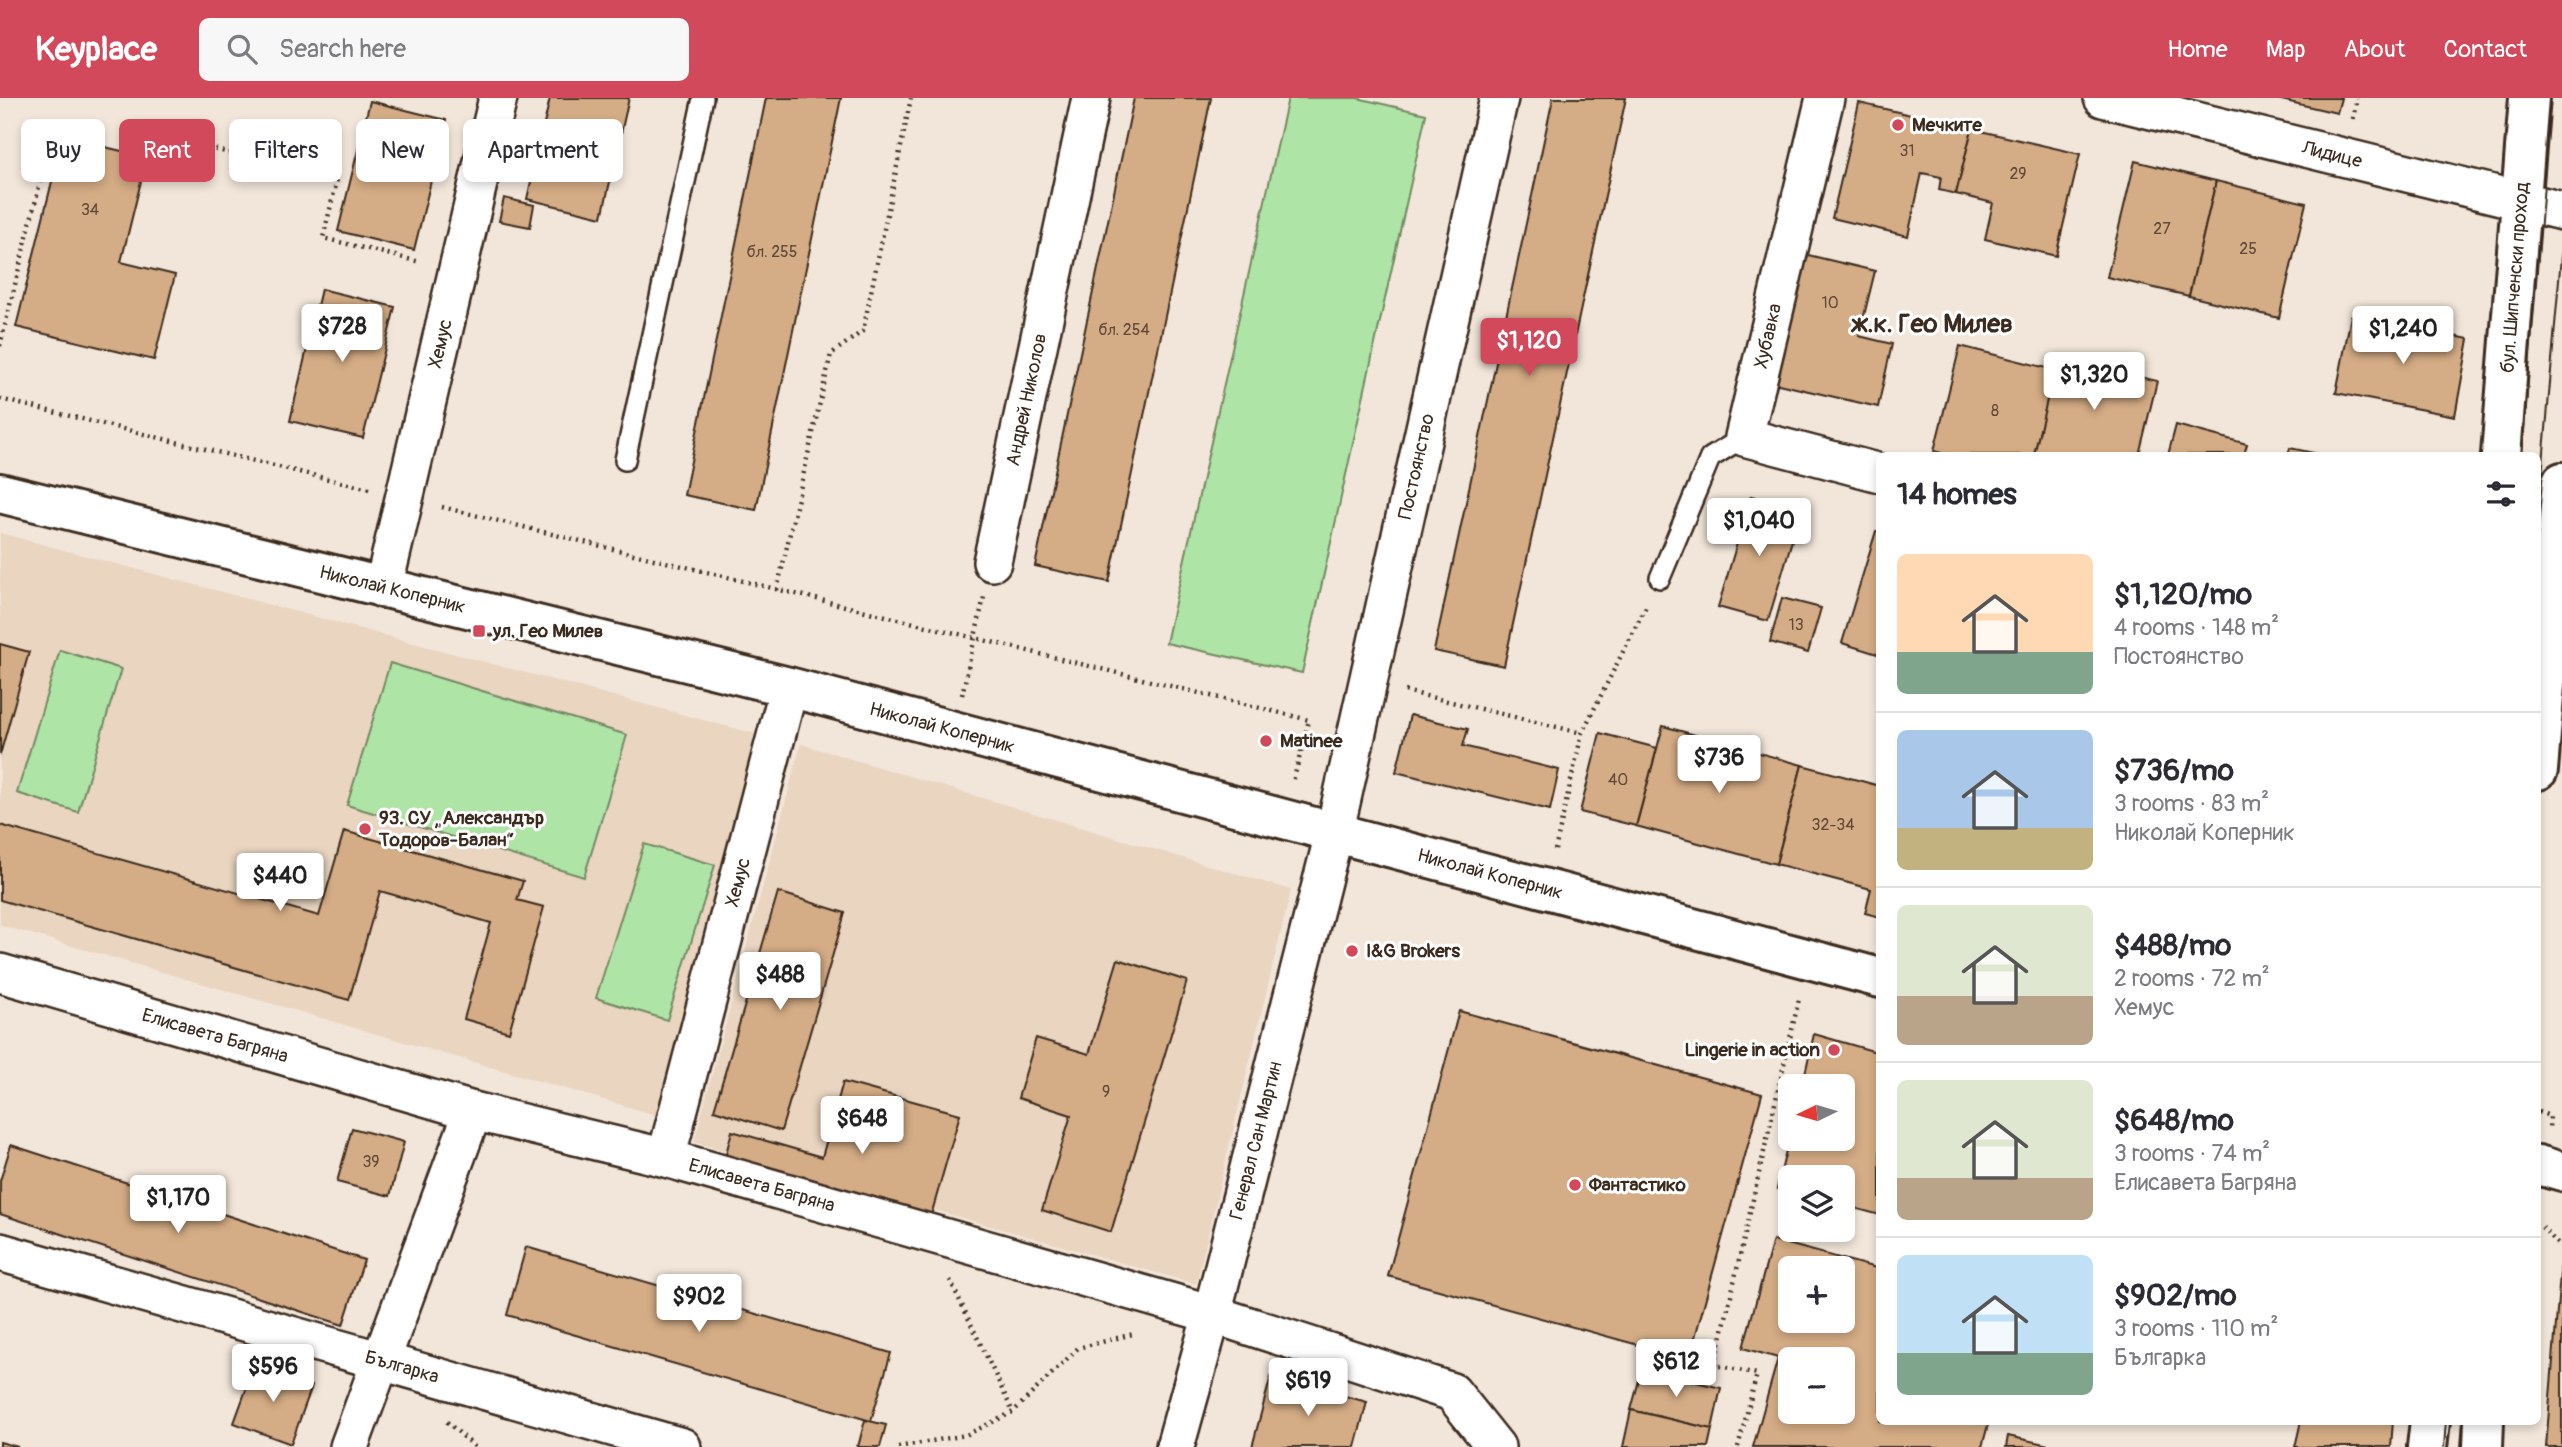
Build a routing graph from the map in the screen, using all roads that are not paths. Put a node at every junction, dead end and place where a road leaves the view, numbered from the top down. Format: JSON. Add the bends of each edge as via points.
{"nodes":[{"id":1,"x":498,"y":98,"type":"edge"},
{"id":2,"x":703,"y":98,"type":"edge"},
{"id":3,"x":1091,"y":98,"type":"edge"},
{"id":4,"x":1499,"y":98,"type":"edge"},
{"id":5,"x":1825,"y":98,"type":"edge"},
{"id":6,"x":2103,"y":98,"type":"edge"},
{"id":7,"x":2529,"y":98,"type":"edge"},
{"id":8,"x":2521,"y":201,"type":"junction"},
{"id":9,"x":2562,"y":211,"type":"edge"},
{"id":10,"x":1744,"y":437,"type":"junction"},
{"id":11,"x":2501,"y":452,"type":"edge"},
{"id":12,"x":625,"y":460,"type":"dead end"},
{"id":13,"x":1876,"y":472,"type":"edge"},
{"id":14,"x":2562,"y":482,"type":"edge"},
{"id":15,"x":0,"y":493,"type":"edge"},
{"id":16,"x":992,"y":562,"type":"road end"},
{"id":17,"x":1660,"y":578,"type":"road end"},
{"id":18,"x":383,"y":589,"type":"junction"},
{"id":19,"x":2542,"y":651,"type":"edge"},
{"id":20,"x":2541,"y":681,"type":"edge"},
{"id":21,"x":789,"y":687,"type":"junction"},
{"id":22,"x":1334,"y":834,"type":"junction"},
{"id":23,"x":0,"y":973,"type":"edge"},
{"id":24,"x":1876,"y":977,"type":"edge"},
{"id":25,"x":473,"y":1111,"type":"junction"},
{"id":26,"x":666,"y":1158,"type":"junction"},
{"id":27,"x":2541,"y":1166,"type":"edge"},
{"id":28,"x":2562,"y":1172,"type":"edge"},
{"id":29,"x":0,"y":1252,"type":"edge"},
{"id":30,"x":1212,"y":1314,"type":"junction"},
{"id":31,"x":381,"y":1362,"type":"junction"},
{"id":32,"x":2430,"y":1425,"type":"edge"},
{"id":33,"x":2484,"y":1425,"type":"edge"},
{"id":34,"x":349,"y":1447,"type":"edge"},
{"id":35,"x":682,"y":1447,"type":"edge"},
{"id":36,"x":1175,"y":1447,"type":"edge"},
{"id":37,"x":1496,"y":1447,"type":"edge"},
{"id":38,"x":2427,"y":1447,"type":"edge"},
{"id":39,"x":2483,"y":1447,"type":"edge"}],
"edges":[{"from":1,"to":18,"type":"street","name":"Хемус"},
{"from":2,"to":12,"type":"lane"},
{"from":3,"to":16,"type":"street","name":"Андрей Николов"},
{"from":4,"to":22,"type":"street","name":"Постоянство"},
{"from":5,"to":10,"type":"street","name":"Хубавка"},
{"from":6,"to":8,"type":"street","name":"Лидице"},
{"from":7,"to":8,"type":"street","name":"бул. Шипченски проход"},
{"from":8,"to":9,"type":"street","name":"Лидице"},
{"from":8,"to":11,"type":"street","name":"бул. Шипченски проход"},
{"from":10,"to":13,"type":"street"},
{"from":10,"to":17,"type":"lane","via":[[1710,458]]},
{"from":14,"to":19,"type":"street"},
{"from":15,"to":18,"type":"street","name":"Николай Коперник"},
{"from":18,"to":21,"type":"street","name":"Николай Коперник"},
{"from":19,"to":20,"type":"street"},
{"from":21,"to":22,"type":"street","name":"Николай Коперник"},
{"from":21,"to":26,"type":"street","name":"Хемус"},
{"from":22,"to":24,"type":"street","name":"Николай Коперник"},
{"from":22,"to":30,"type":"street","name":"Генерал Сан Мартин"},
{"from":23,"to":25,"type":"street","name":"Елисавета Багряна"},
{"from":25,"to":26,"type":"street","name":"Елисавета Багряна"},
{"from":25,"to":31,"type":"street"},
{"from":26,"to":30,"type":"street","name":"Елисавета Багряна"},
{"from":27,"to":28,"type":"street"},
{"from":29,"to":31,"type":"street","name":"Българка"},
{"from":30,"to":36,"type":"street","name":"Генерал Сан Мартин"},
{"from":30,"to":37,"type":"street","name":"Елисавета Багряна","via":[[1452,1392]]},
{"from":31,"to":34,"type":"street"},
{"from":31,"to":35,"type":"street","name":"Българка"},
{"from":32,"to":38,"type":"street"},
{"from":33,"to":39,"type":"street"}]}
